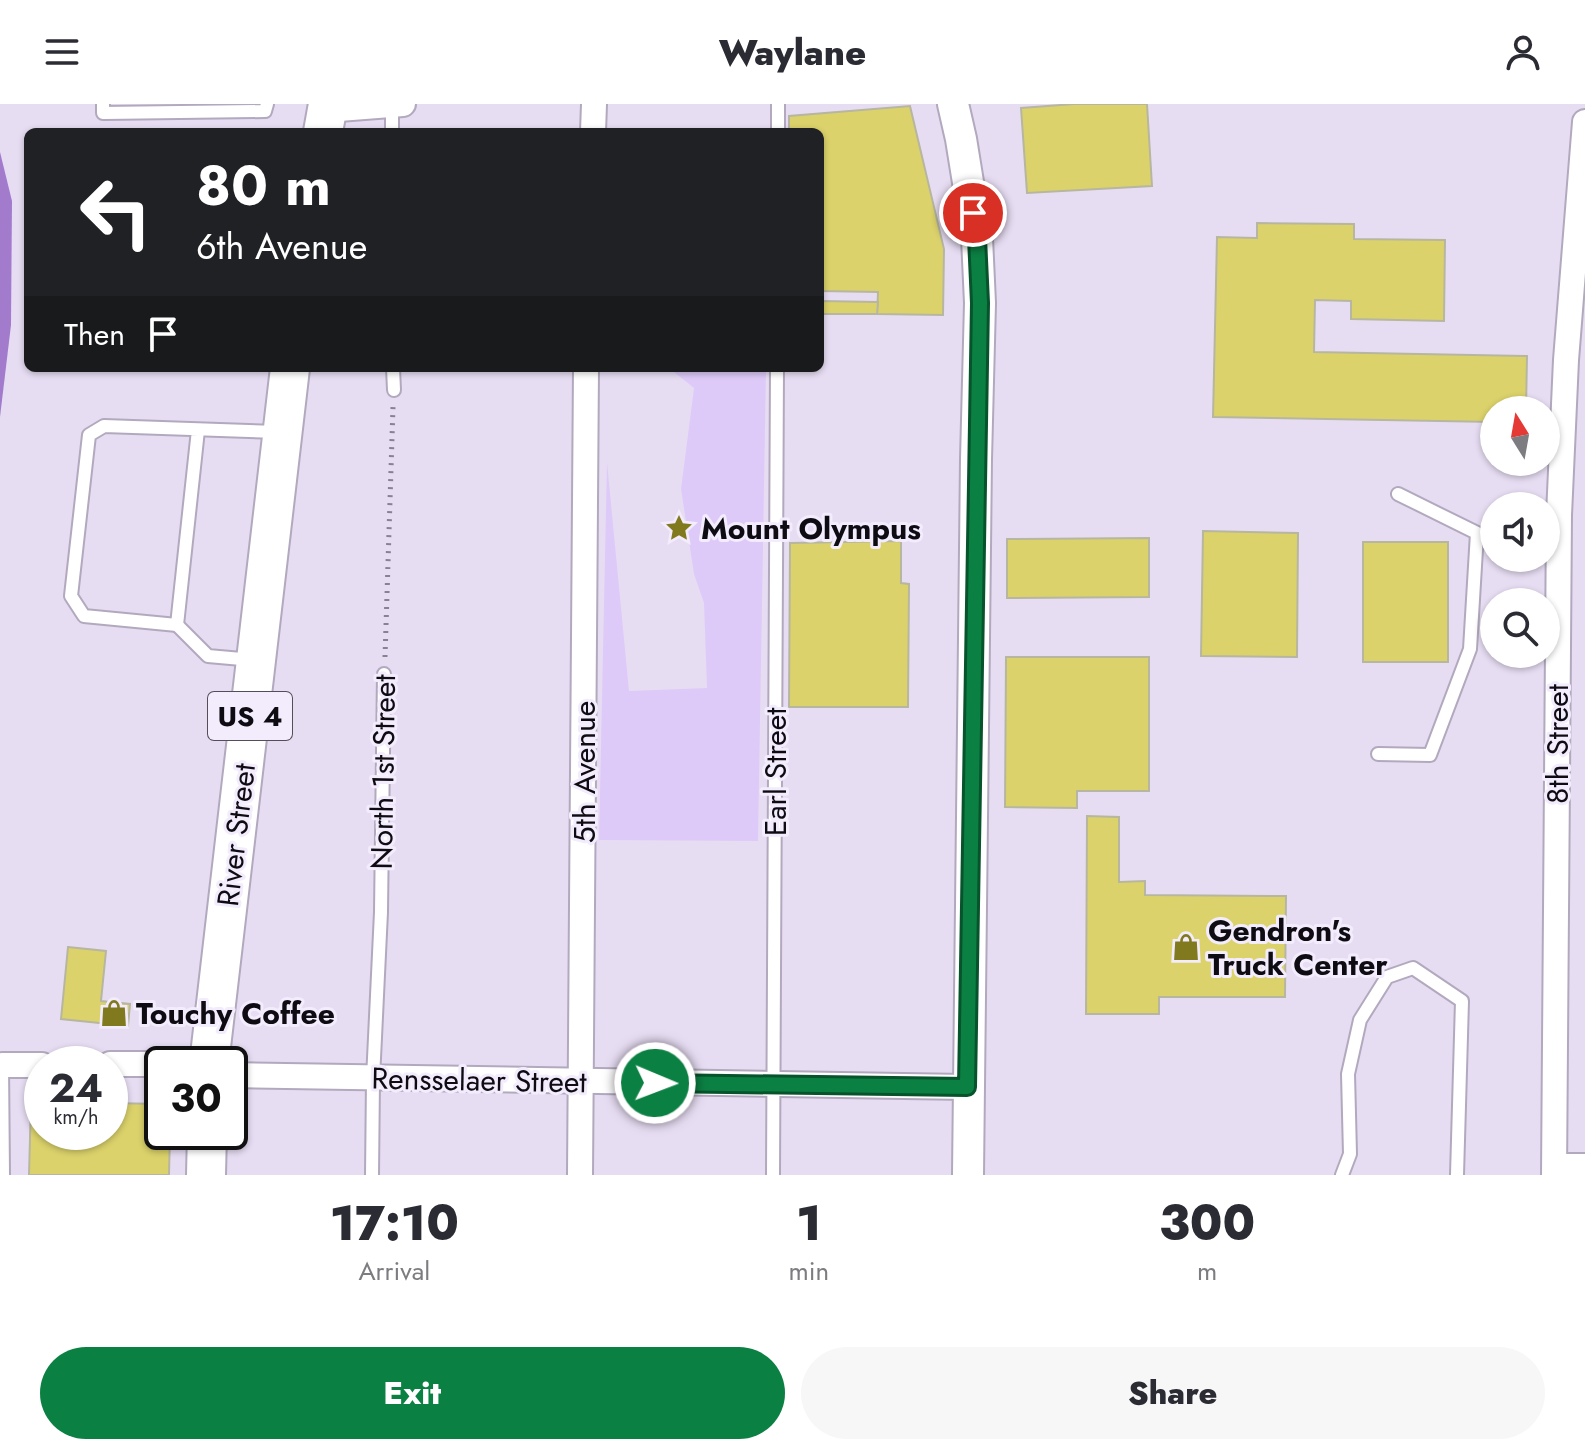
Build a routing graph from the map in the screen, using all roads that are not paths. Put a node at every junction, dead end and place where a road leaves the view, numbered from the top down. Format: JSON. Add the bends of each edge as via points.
{"nodes":[{"id":1,"x":103,"y":104,"type":"edge"},
{"id":2,"x":267,"y":104,"type":"edge"},
{"id":3,"x":403,"y":104,"type":"edge"},
{"id":4,"x":594,"y":104,"type":"edge"},
{"id":5,"x":778,"y":104,"type":"edge"},
{"id":6,"x":953,"y":104,"type":"edge"},
{"id":7,"x":392,"y":105,"type":"edge"},
{"id":8,"x":326,"y":115,"type":"edge"},
{"id":9,"x":1585,"y":122,"type":"edge"},
{"id":10,"x":392,"y":128,"type":"edge"},
{"id":11,"x":593,"y":128,"type":"edge"},
{"id":12,"x":778,"y":128,"type":"edge"},
{"id":13,"x":290,"y":372,"type":"edge"},
{"id":14,"x":393,"y":372,"type":"edge"},
{"id":15,"x":586,"y":372,"type":"edge"},
{"id":16,"x":777,"y":372,"type":"edge"},
{"id":17,"x":394,"y":390,"type":"road end"},
{"id":18,"x":198,"y":430,"type":"junction"},
{"id":19,"x":282,"y":432,"type":"junction"},
{"id":20,"x":1398,"y":494,"type":"dead end"},
{"id":21,"x":177,"y":625,"type":"junction"},
{"id":22,"x":256,"y":660,"type":"junction"},
{"id":23,"x":384,"y":674,"type":"road end"},
{"id":24,"x":1378,"y":754,"type":"dead end"},
{"id":25,"x":211,"y":1046,"type":"edge"},
{"id":26,"x":2,"y":1065,"type":"edge"},
{"id":27,"x":24,"y":1065,"type":"edge"},
{"id":28,"x":248,"y":1076,"type":"edge"},
{"id":29,"x":373,"y":1079,"type":"junction"},
{"id":30,"x":582,"y":1081,"type":"junction"},
{"id":31,"x":774,"y":1084,"type":"junction"},
{"id":32,"x":967,"y":1087,"type":"junction"},
{"id":33,"x":207,"y":1150,"type":"edge"},
{"id":34,"x":1585,"y":1166,"type":"edge"},
{"id":35,"x":1554,"y":1170,"type":"edge"},
{"id":36,"x":3,"y":1175,"type":"edge"},
{"id":37,"x":206,"y":1175,"type":"edge"},
{"id":38,"x":372,"y":1175,"type":"edge"},
{"id":39,"x":580,"y":1175,"type":"edge"},
{"id":40,"x":773,"y":1175,"type":"edge"},
{"id":41,"x":968,"y":1175,"type":"edge"},
{"id":42,"x":1342,"y":1175,"type":"edge"},
{"id":43,"x":1457,"y":1175,"type":"edge"}],
"edges":[{"from":1,"to":2,"type":"lane","via":[[103,113],[265,111]]},
{"from":3,"to":7,"type":"street"},
{"from":4,"to":11,"type":"street"},
{"from":5,"to":12,"type":"lane"},
{"from":6,"to":32,"type":"street","via":[[977,238],[980,303]]},
{"from":7,"to":8,"type":"street"},
{"from":7,"to":10,"type":"lane"},
{"from":9,"to":35,"type":"street","name":"8th Street","via":[[1559,515]]},
{"from":13,"to":19,"type":"main road","name":"River Street","number":"US 4"},
{"from":14,"to":17,"type":"lane"},
{"from":15,"to":30,"type":"street","name":"5th Avenue"},
{"from":16,"to":31,"type":"lane","name":"Earl Street"},
{"from":18,"to":19,"type":"lane"},
{"from":18,"to":21,"type":"lane"},
{"from":18,"to":21,"type":"lane","via":[[104,426],[89,435],[71,596],[84,616]]},
{"from":19,"to":22,"type":"main road","name":"River Street","number":"US 4"},
{"from":20,"to":24,"type":"lane","via":[[1477,533],[1470,649],[1430,755]]},
{"from":21,"to":22,"type":"lane","via":[[208,656]]},
{"from":22,"to":25,"type":"main road","name":"River Street","number":"US 4"},
{"from":23,"to":29,"type":"lane","name":"North 1st Street"},
{"from":26,"to":27,"type":"street"},
{"from":26,"to":36,"type":"lane"},
{"from":28,"to":29,"type":"street","name":"Rensselaer Street"},
{"from":29,"to":30,"type":"street","name":"Rensselaer Street"},
{"from":29,"to":38,"type":"lane","name":"North 1st Street"},
{"from":30,"to":31,"type":"street","name":"Rensselaer Street"},
{"from":30,"to":39,"type":"street","name":"5th Avenue"},
{"from":31,"to":32,"type":"street","name":"Rensselaer Street"},
{"from":31,"to":40,"type":"lane","name":"Earl Street"},
{"from":32,"to":41,"type":"street"},
{"from":33,"to":37,"type":"main road"},
{"from":34,"to":35,"type":"street"},
{"from":42,"to":43,"type":"lane","via":[[1350,1154],[1348,1074],[1360,1020],[1387,977],[1413,968],[1462,1001]]}]}
